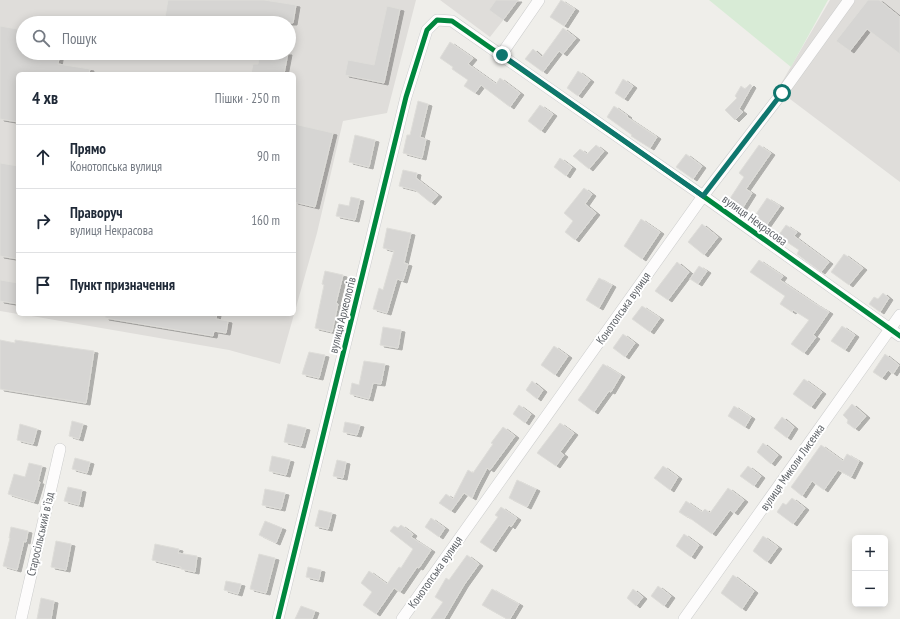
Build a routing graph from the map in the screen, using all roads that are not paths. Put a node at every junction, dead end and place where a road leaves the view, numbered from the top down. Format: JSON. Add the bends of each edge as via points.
{"nodes":[{"id":1,"x":539,"y":0,"type":"edge"},
{"id":2,"x":849,"y":0,"type":"edge"},
{"id":3,"x":437,"y":20,"type":"joint"},
{"id":4,"x":502,"y":55,"type":"junction"},
{"id":5,"x":703,"y":196,"type":"junction"},
{"id":6,"x":900,"y":315,"type":"edge"},
{"id":7,"x":890,"y":329,"type":"junction"},
{"id":8,"x":900,"y":336,"type":"edge"},
{"id":9,"x":60,"y":449,"type":"dead end"},
{"id":10,"x":20,"y":619,"type":"edge"},
{"id":11,"x":278,"y":619,"type":"edge"},
{"id":12,"x":402,"y":619,"type":"edge"},
{"id":13,"x":684,"y":619,"type":"edge"}],
"edges":[{"from":1,"to":4,"type":"street"},
{"from":2,"to":5,"type":"street","name":"Конотопська вулиця"},
{"from":3,"to":4,"type":"street","name":"вулиця Некрасова","via":[[452,21]]},
{"from":3,"to":11,"type":"street","name":"вулиця Археологів","via":[[427,30],[406,97]]},
{"from":4,"to":5,"type":"street","name":"вулиця Некрасова"},
{"from":5,"to":7,"type":"street","name":"вулиця Некрасова"},
{"from":5,"to":12,"type":"street","name":"Конотопська вулиця"},
{"from":6,"to":7,"type":"street","name":"вулиця Миколи Лисенка"},
{"from":7,"to":8,"type":"street","name":"вулиця Некрасова"},
{"from":7,"to":13,"type":"street","name":"вулиця Миколи Лисенка"},
{"from":9,"to":10,"type":"street","name":"Старосільський в'їзд"}]}
